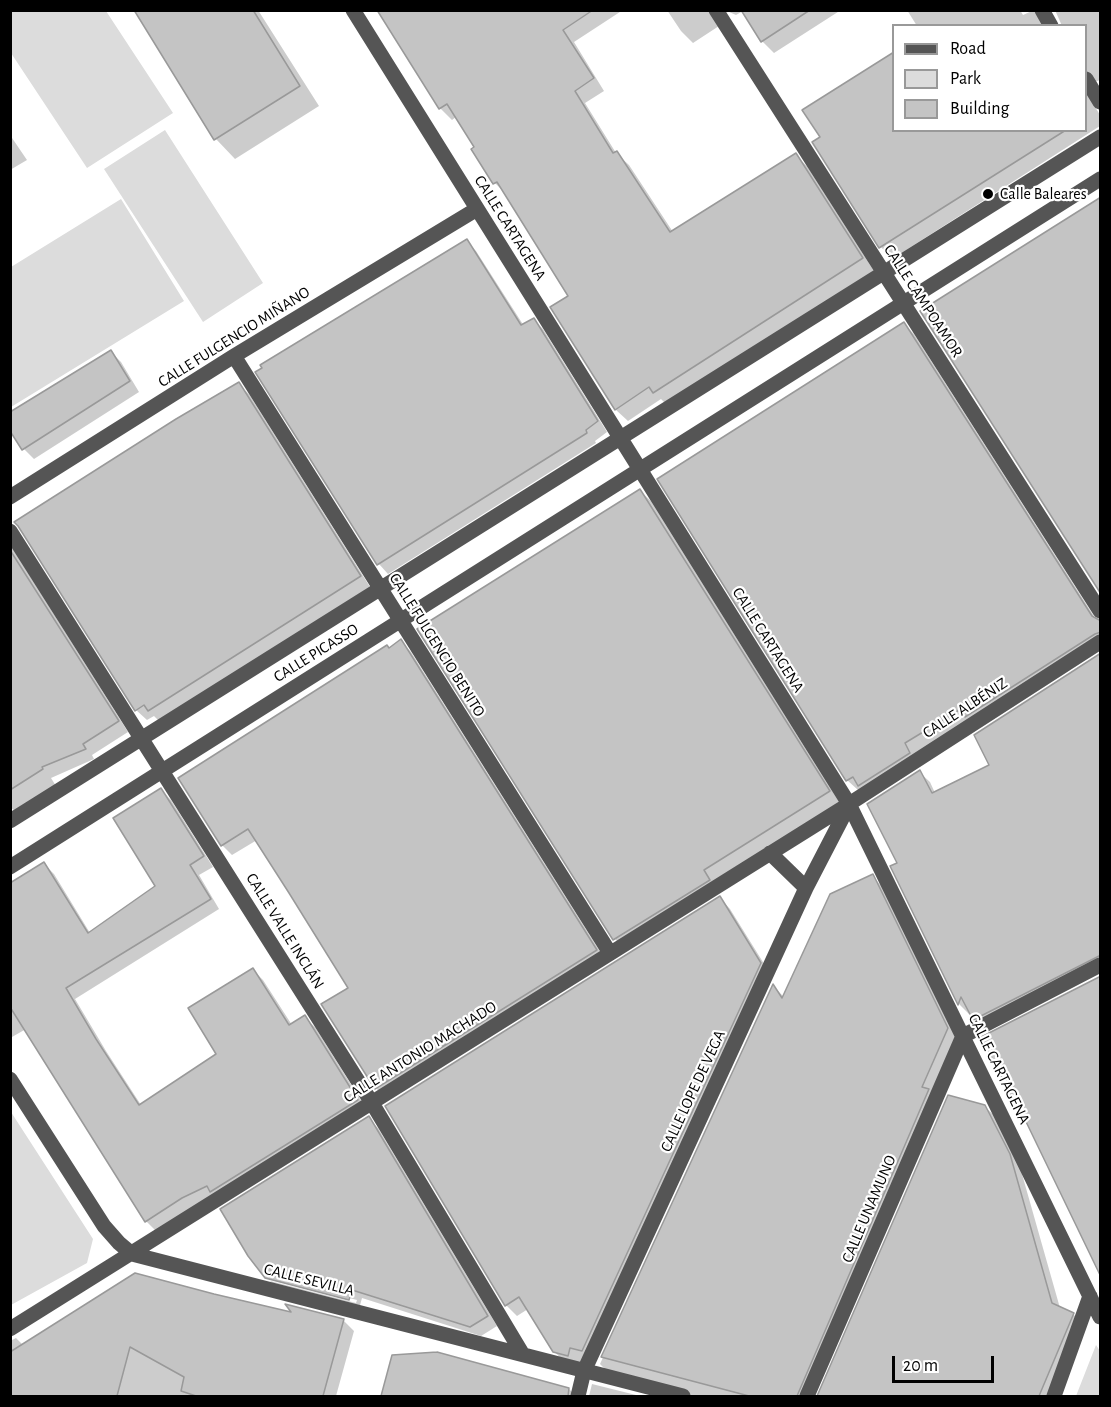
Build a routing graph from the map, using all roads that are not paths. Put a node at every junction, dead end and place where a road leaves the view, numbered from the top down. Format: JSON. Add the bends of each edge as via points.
{"nodes":[{"id":1,"x":353,"y":10,"type":"edge"},
{"id":2,"x":716,"y":10,"type":"edge"},
{"id":3,"x":1042,"y":10,"type":"edge"},
{"id":4,"x":1050,"y":24,"type":"edge"},
{"id":5,"x":1087,"y":81,"type":"edge"},
{"id":6,"x":1101,"y":102,"type":"edge"},
{"id":7,"x":1101,"y":137,"type":"edge"},
{"id":8,"x":1101,"y":179,"type":"edge"},
{"id":9,"x":477,"y":209,"type":"junction"},
{"id":10,"x":884,"y":273,"type":"junction"},
{"id":11,"x":903,"y":303,"type":"junction"},
{"id":12,"x":234,"y":356,"type":"junction"},
{"id":13,"x":620,"y":438,"type":"junction"},
{"id":14,"x":640,"y":469,"type":"junction"},
{"id":15,"x":10,"y":497,"type":"edge"},
{"id":16,"x":10,"y":531,"type":"edge"},
{"id":17,"x":380,"y":589,"type":"junction"},
{"id":18,"x":1101,"y":611,"type":"edge"},
{"id":19,"x":400,"y":621,"type":"junction"},
{"id":20,"x":1101,"y":642,"type":"edge"},
{"id":21,"x":142,"y":738,"type":"junction"},
{"id":22,"x":162,"y":771,"type":"junction"},
{"id":23,"x":849,"y":804,"type":"junction"},
{"id":24,"x":10,"y":821,"type":"edge"},
{"id":25,"x":770,"y":853,"type":"junction"},
{"id":26,"x":10,"y":867,"type":"edge"},
{"id":27,"x":807,"y":888,"type":"junction"},
{"id":28,"x":610,"y":953,"type":"junction"},
{"id":29,"x":1101,"y":965,"type":"edge"},
{"id":30,"x":963,"y":1035,"type":"junction"},
{"id":31,"x":10,"y":1079,"type":"edge"},
{"id":32,"x":372,"y":1103,"type":"junction"},
{"id":33,"x":132,"y":1254,"type":"junction"},
{"id":34,"x":1090,"y":1296,"type":"junction"},
{"id":35,"x":1101,"y":1317,"type":"edge"},
{"id":36,"x":10,"y":1329,"type":"edge"},
{"id":37,"x":522,"y":1353,"type":"junction"},
{"id":38,"x":584,"y":1371,"type":"junction"},
{"id":39,"x":578,"y":1396,"type":"edge"},
{"id":40,"x":683,"y":1396,"type":"edge"},
{"id":41,"x":807,"y":1396,"type":"edge"},
{"id":42,"x":1054,"y":1396,"type":"edge"}],
"edges":[{"from":1,"to":9,"type":"street","name":"CALLE CARTAGENA"},
{"from":2,"to":10,"type":"street","name":"CALLE CAMPOAMOR"},
{"from":3,"to":4,"type":"street"},
{"from":5,"to":6,"type":"street"},
{"from":7,"to":10,"type":"street"},
{"from":8,"to":11,"type":"street"},
{"from":9,"to":12,"type":"street","name":"CALLE FULGENCIO MIÑANO"},
{"from":9,"to":13,"type":"street","name":"CALLE CARTAGENA"},
{"from":10,"to":11,"type":"street","name":"CALLE CAMPOAMOR"},
{"from":10,"to":13,"type":"street"},
{"from":11,"to":14,"type":"street"},
{"from":11,"to":18,"type":"street","name":"CALLE CAMPOAMOR"},
{"from":12,"to":15,"type":"street","name":"CALLE FULGENCIO MIÑANO"},
{"from":12,"to":17,"type":"street","name":"CALLE FULGENCIO BENITO"},
{"from":13,"to":14,"type":"street","name":"CALLE CARTAGENA"},
{"from":13,"to":17,"type":"street","name":"CALLE PICASSO"},
{"from":14,"to":19,"type":"street","name":"CALLE PICASSO"},
{"from":14,"to":23,"type":"street","name":"CALLE CARTAGENA"},
{"from":16,"to":21,"type":"street","name":"CALLE VALLE INCLÁN"},
{"from":17,"to":19,"type":"street","name":"CALLE FULGENCIO BENITO"},
{"from":17,"to":21,"type":"street","name":"CALLE PICASSO"},
{"from":19,"to":22,"type":"street","name":"CALLE PICASSO"},
{"from":19,"to":28,"type":"street","name":"CALLE FULGENCIO BENITO"},
{"from":20,"to":23,"type":"street","name":"CALLE ALBÉNIZ"},
{"from":21,"to":22,"type":"street","name":"CALLE VALLE INCLÁN"},
{"from":21,"to":24,"type":"street","name":"CALLE PICASSO"},
{"from":22,"to":26,"type":"street","name":"CALLE PICASSO"},
{"from":22,"to":32,"type":"street","name":"CALLE VALLE INCLÁN"},
{"from":23,"to":25,"type":"street","name":"CALLE ANTONIO MACHADO"},
{"from":23,"to":27,"type":"street","name":"CALLE LOPE DE VEGA"},
{"from":23,"to":30,"type":"street","name":"CALLE CARTAGENA"},
{"from":25,"to":27,"type":"street"},
{"from":25,"to":28,"type":"street","name":"CALLE ANTONIO MACHADO"},
{"from":27,"to":38,"type":"street","name":"CALLE LOPE DE VEGA"},
{"from":28,"to":32,"type":"street","name":"CALLE ANTONIO MACHADO"},
{"from":29,"to":30,"type":"street"},
{"from":30,"to":34,"type":"street","name":"CALLE CARTAGENA"},
{"from":30,"to":41,"type":"street","name":"CALLE UNAMUNO"},
{"from":31,"to":33,"type":"street","name":"CALLE SEVILLA","via":[[104,1226]]},
{"from":32,"to":33,"type":"street","name":"CALLE ANTONIO MACHADO"},
{"from":32,"to":37,"type":"street","name":"CALLE VALLE INCLÁN"},
{"from":33,"to":36,"type":"street","name":"CALLE ANTONIO MACHADO"},
{"from":33,"to":37,"type":"street","name":"CALLE SEVILLA"},
{"from":34,"to":35,"type":"street","name":"CALLE CARTAGENA"},
{"from":34,"to":42,"type":"street"},
{"from":37,"to":38,"type":"street","name":"CALLE SEVILLA"},
{"from":38,"to":39,"type":"street","name":"CALLE LOPE DE VEGA"},
{"from":38,"to":40,"type":"street","name":"CALLE SEVILLA"}]}
